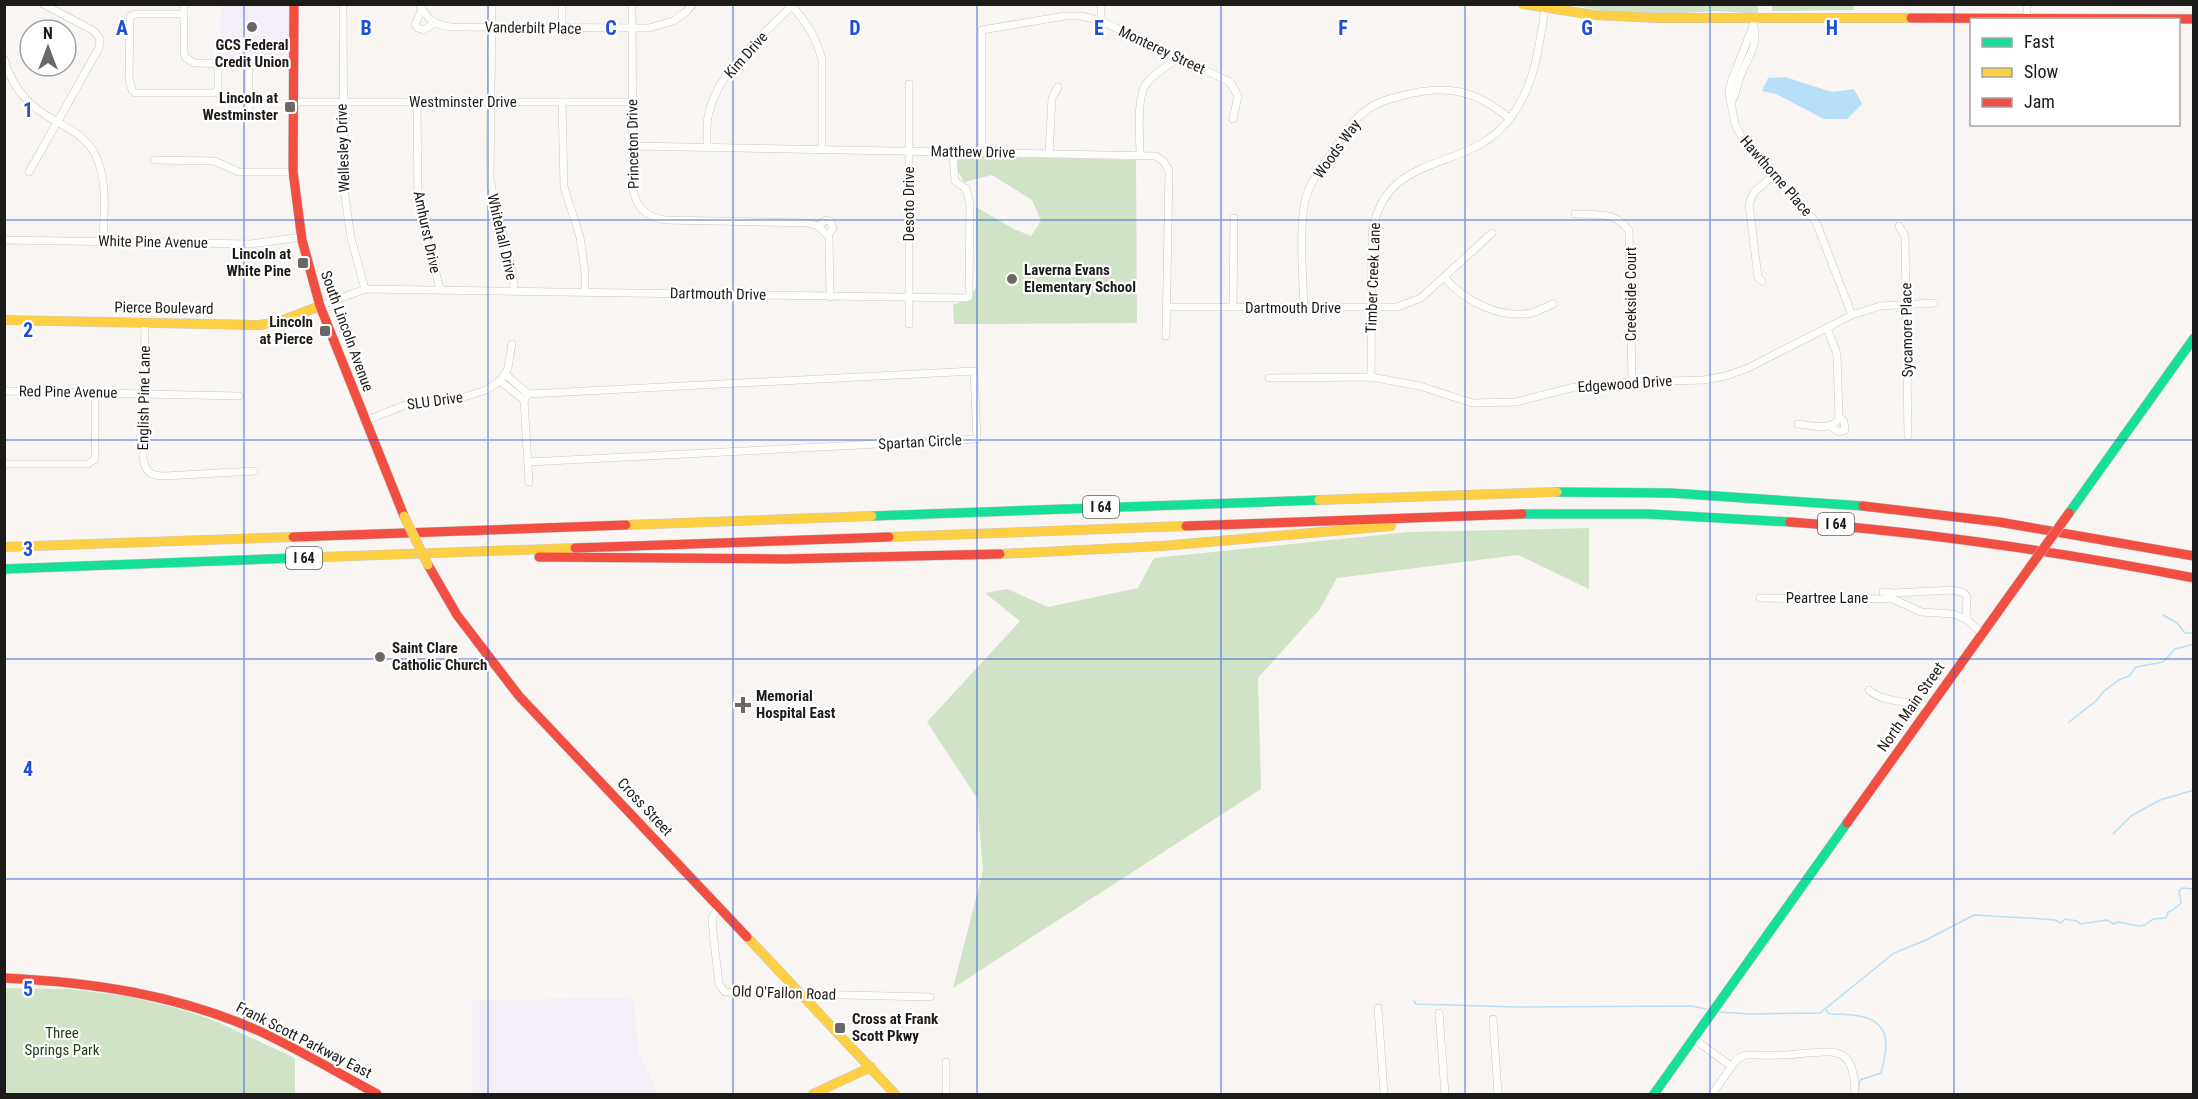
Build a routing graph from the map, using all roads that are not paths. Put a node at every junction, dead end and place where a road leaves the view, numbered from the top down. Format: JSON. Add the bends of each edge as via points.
{"nodes":[{"id":1,"x":44,"y":4,"type":"edge"},
{"id":2,"x":184,"y":4,"type":"edge"},
{"id":3,"x":294,"y":4,"type":"edge"},
{"id":4,"x":343,"y":4,"type":"edge"},
{"id":5,"x":492,"y":4,"type":"edge"},
{"id":6,"x":562,"y":4,"type":"edge"},
{"id":7,"x":632,"y":4,"type":"edge"},
{"id":8,"x":693,"y":4,"type":"edge"},
{"id":9,"x":1101,"y":4,"type":"edge"},
{"id":10,"x":1523,"y":4,"type":"edge"},
{"id":11,"x":2027,"y":4,"type":"edge"},
{"id":12,"x":791,"y":5,"type":"edge"},
{"id":13,"x":420,"y":7,"type":"edge"},
{"id":14,"x":1545,"y":7,"type":"edge"},
{"id":15,"x":184,"y":14,"type":"junction"},
{"id":16,"x":2027,"y":18,"type":"edge"},
{"id":17,"x":1970,"y":19,"type":"edge"},
{"id":18,"x":1101,"y":21,"type":"junction"},
{"id":19,"x":1754,"y":22,"type":"junction"},
{"id":20,"x":435,"y":23,"type":"junction"},
{"id":21,"x":492,"y":27,"type":"junction"},
{"id":22,"x":562,"y":28,"type":"junction"},
{"id":23,"x":632,"y":29,"type":"junction"},
{"id":24,"x":1180,"y":57,"type":"junction"},
{"id":25,"x":4,"y":60,"type":"edge"},
{"id":26,"x":218,"y":63,"type":"junction"},
{"id":27,"x":238,"y":64,"type":"dead end"},
{"id":28,"x":249,"y":64,"type":"dead end"},
{"id":29,"x":909,"y":84,"type":"dead end"},
{"id":30,"x":1058,"y":87,"type":"dead end"},
{"id":31,"x":294,"y":102,"type":"junction"},
{"id":32,"x":342,"y":102,"type":"junction"},
{"id":33,"x":417,"y":102,"type":"junction"},
{"id":34,"x":492,"y":102,"type":"junction"},
{"id":35,"x":562,"y":102,"type":"junction"},
{"id":36,"x":632,"y":102,"type":"junction"},
{"id":37,"x":249,"y":111,"type":"dead end"},
{"id":38,"x":1233,"y":119,"type":"dead end"},
{"id":39,"x":1510,"y":119,"type":"junction"},
{"id":40,"x":57,"y":122,"type":"junction"},
{"id":41,"x":633,"y":146,"type":"junction"},
{"id":42,"x":707,"y":147,"type":"junction"},
{"id":43,"x":822,"y":149,"type":"junction"},
{"id":44,"x":909,"y":151,"type":"junction"},
{"id":45,"x":953,"y":152,"type":"junction"},
{"id":46,"x":982,"y":152,"type":"junction"},
{"id":47,"x":1049,"y":154,"type":"junction"},
{"id":48,"x":1140,"y":155,"type":"junction"},
{"id":49,"x":154,"y":160,"type":"dead end"},
{"id":50,"x":28,"y":172,"type":"dead end"},
{"id":51,"x":293,"y":172,"type":"junction"},
{"id":52,"x":1774,"y":175,"type":"junction"},
{"id":53,"x":1575,"y":214,"type":"dead end"},
{"id":54,"x":1234,"y":218,"type":"dead end"},
{"id":55,"x":818,"y":226,"type":"junction"},
{"id":56,"x":1899,"y":226,"type":"dead end"},
{"id":57,"x":1492,"y":233,"type":"dead end"},
{"id":58,"x":828,"y":236,"type":"junction"},
{"id":59,"x":302,"y":237,"type":"junction"},
{"id":60,"x":4,"y":240,"type":"edge"},
{"id":61,"x":103,"y":241,"type":"junction"},
{"id":62,"x":1445,"y":278,"type":"junction"},
{"id":63,"x":1762,"y":281,"type":"dead end"},
{"id":64,"x":365,"y":289,"type":"junction"},
{"id":65,"x":440,"y":289,"type":"junction"},
{"id":66,"x":514,"y":290,"type":"junction"},
{"id":67,"x":585,"y":292,"type":"junction"},
{"id":68,"x":830,"y":297,"type":"junction"},
{"id":69,"x":909,"y":298,"type":"junction"},
{"id":70,"x":1934,"y":303,"type":"dead end"},
{"id":71,"x":1553,"y":304,"type":"dead end"},
{"id":72,"x":1907,"y":304,"type":"junction"},
{"id":73,"x":320,"y":306,"type":"junction"},
{"id":74,"x":1168,"y":307,"type":"junction"},
{"id":75,"x":1233,"y":307,"type":"junction"},
{"id":76,"x":1304,"y":308,"type":"junction"},
{"id":77,"x":1372,"y":308,"type":"junction"},
{"id":78,"x":1852,"y":315,"type":"junction"},
{"id":79,"x":4,"y":320,"type":"edge"},
{"id":80,"x":145,"y":323,"type":"junction"},
{"id":81,"x":909,"y":324,"type":"dead end"},
{"id":82,"x":1827,"y":328,"type":"junction"},
{"id":83,"x":1166,"y":336,"type":"dead end"},
{"id":84,"x":2193,"y":338,"type":"edge"},
{"id":85,"x":512,"y":344,"type":"dead end"},
{"id":86,"x":505,"y":374,"type":"junction"},
{"id":87,"x":1371,"y":377,"type":"junction"},
{"id":88,"x":1269,"y":378,"type":"dead end"},
{"id":89,"x":500,"y":381,"type":"junction"},
{"id":90,"x":1632,"y":382,"type":"junction"},
{"id":91,"x":4,"y":390,"type":"edge"},
{"id":92,"x":95,"y":393,"type":"junction"},
{"id":93,"x":146,"y":394,"type":"junction"},
{"id":94,"x":239,"y":396,"type":"dead end"},
{"id":95,"x":526,"y":397,"type":"junction"},
{"id":96,"x":365,"y":421,"type":"junction"},
{"id":97,"x":1798,"y":424,"type":"dead end"},
{"id":98,"x":1908,"y":436,"type":"dead end"},
{"id":99,"x":528,"y":462,"type":"junction"},
{"id":100,"x":4,"y":464,"type":"edge"},
{"id":101,"x":254,"y":471,"type":"dead end"},
{"id":102,"x":529,"y":482,"type":"dead end"},
{"id":103,"x":1590,"y":513,"type":"junction"},
{"id":104,"x":404,"y":516,"type":"joint"},
{"id":105,"x":4,"y":548,"type":"edge"},
{"id":106,"x":466,"y":553,"type":"junction"},
{"id":107,"x":2193,"y":556,"type":"edge"},
{"id":108,"x":4,"y":569,"type":"edge"},
{"id":109,"x":2193,"y":578,"type":"edge"},
{"id":110,"x":1883,"y":592,"type":"dead end"},
{"id":111,"x":1760,"y":598,"type":"dead end"},
{"id":112,"x":1966,"y":620,"type":"junction"},
{"id":113,"x":1982,"y":633,"type":"junction"},
{"id":114,"x":1869,"y":690,"type":"dead end"},
{"id":115,"x":1929,"y":707,"type":"junction"},
{"id":116,"x":718,"y":908,"type":"junction"},
{"id":117,"x":4,"y":978,"type":"edge"},
{"id":118,"x":801,"y":994,"type":"junction"},
{"id":119,"x":930,"y":997,"type":"dead end"},
{"id":120,"x":1378,"y":1008,"type":"dead end"},
{"id":121,"x":1438,"y":1012,"type":"dead end"},
{"id":122,"x":1493,"y":1019,"type":"dead end"},
{"id":123,"x":1694,"y":1039,"type":"junction"},
{"id":124,"x":946,"y":1062,"type":"dead end"},
{"id":125,"x":1731,"y":1066,"type":"junction"},
{"id":126,"x":871,"y":1067,"type":"junction"},
{"id":127,"x":1855,"y":1091,"type":"edge"},
{"id":128,"x":377,"y":1095,"type":"edge"},
{"id":129,"x":813,"y":1095,"type":"edge"},
{"id":130,"x":895,"y":1095,"type":"edge"},
{"id":131,"x":946,"y":1095,"type":"edge"},
{"id":132,"x":1384,"y":1095,"type":"edge"},
{"id":133,"x":1445,"y":1095,"type":"edge"},
{"id":134,"x":1497,"y":1095,"type":"edge"},
{"id":135,"x":1654,"y":1095,"type":"edge"},
{"id":136,"x":1712,"y":1095,"type":"edge"}],
"edges":[{"from":1,"to":40,"type":"street","via":[[94,31],[100,39],[99,48]]},
{"from":2,"to":15,"type":"street"},
{"from":3,"to":31,"type":"main road","name":"South Lincoln Avenue"},
{"from":4,"to":32,"type":"street","name":"Wellesley Drive"},
{"from":5,"to":21,"type":"street","name":"Whitehall Drive"},
{"from":6,"to":22,"type":"street"},
{"from":7,"to":23,"type":"street","name":"Princeton Drive"},
{"from":8,"to":23,"type":"street","name":"Vanderbilt Place","via":[[666,25]]},
{"from":9,"to":18,"type":"street"},
{"from":10,"to":14,"type":"main road"},
{"from":11,"to":16,"type":"street"},
{"from":12,"to":42,"type":"street","name":"Kim Drive","via":[[723,80],[707,122]]},
{"from":12,"to":43,"type":"street","via":[[806,23],[822,60]]},
{"from":13,"to":20,"type":"street","name":"Vanderbilt Place"},
{"from":13,"to":20,"type":"street","name":"Vanderbilt Place","via":[[415,24],[418,28],[424,30]]},
{"from":14,"to":19,"type":"main road","via":[[1627,17]]},
{"from":14,"to":39,"type":"street","name":"Timber Creek Lane","via":[[1529,88]]},
{"from":15,"to":26,"type":"street","via":[[186,58],[194,63]]},
{"from":15,"to":26,"type":"street","via":[[130,16],[132,90],[215,93]]},
{"from":17,"to":19,"type":"main road"},
{"from":18,"to":24,"type":"street","name":"Monterey Street"},
{"from":18,"to":46,"type":"street","name":"Monterey Street","via":[[1065,16],[982,30]]},
{"from":19,"to":52,"type":"street","name":"Hawthorne Place","via":[[1729,93],[1745,144]]},
{"from":20,"to":21,"type":"street","name":"Vanderbilt Place"},
{"from":21,"to":22,"type":"street","name":"Vanderbilt Place"},
{"from":21,"to":34,"type":"street","name":"Whitehall Drive"},
{"from":22,"to":23,"type":"street","name":"Vanderbilt Place"},
{"from":23,"to":36,"type":"street","name":"Princeton Drive"},
{"from":24,"to":38,"type":"street","name":"Monterey Street","via":[[1230,82],[1238,96]]},
{"from":24,"to":48,"type":"street","via":[[1144,86]]},
{"from":25,"to":40,"type":"street","via":[[15,86],[26,99]]},
{"from":26,"to":27,"type":"street"},
{"from":28,"to":37,"type":"street"},
{"from":29,"to":44,"type":"street","name":"Desoto Drive"},
{"from":30,"to":47,"type":"street","via":[[1052,98]]},
{"from":31,"to":32,"type":"street","name":"Westminster Drive"},
{"from":31,"to":51,"type":"main road","name":"South Lincoln Avenue"},
{"from":32,"to":33,"type":"street","name":"Westminster Drive"},
{"from":32,"to":64,"type":"street","name":"Wellesley Drive","via":[[346,210]]},
{"from":33,"to":34,"type":"street","name":"Westminster Drive"},
{"from":33,"to":65,"type":"street","name":"Amhurst Drive","via":[[418,202]]},
{"from":34,"to":35,"type":"street","name":"Westminster Drive"},
{"from":34,"to":66,"type":"street","name":"Whitehall Drive","via":[[490,178],[513,270]]},
{"from":35,"to":36,"type":"street","name":"Westminster Drive"},
{"from":35,"to":67,"type":"street","via":[[564,187],[580,237]]},
{"from":36,"to":41,"type":"street","name":"Princeton Drive"},
{"from":39,"to":76,"type":"street","name":"Woods Way","via":[[1475,96],[1437,89],[1367,109],[1317,173],[1306,196]]},
{"from":39,"to":77,"type":"street","name":"Timber Creek Lane","via":[[1485,141],[1416,171],[1397,182],[1383,197],[1372,235]]},
{"from":40,"to":50,"type":"street"},
{"from":40,"to":61,"type":"street","via":[[80,136],[95,154],[104,188]]},
{"from":41,"to":42,"type":"street","name":"Matthew Drive"},
{"from":41,"to":55,"type":"street","name":"Princeton Drive","via":[[635,201],[653,218]]},
{"from":42,"to":43,"type":"street","name":"Matthew Drive"},
{"from":43,"to":44,"type":"street","name":"Matthew Drive"},
{"from":44,"to":45,"type":"street","name":"Matthew Drive"},
{"from":44,"to":69,"type":"street","name":"Desoto Drive"},
{"from":45,"to":46,"type":"street","name":"Matthew Drive"},
{"from":45,"to":69,"type":"street","name":"Dartmouth Drive","via":[[955,181],[966,189],[970,204],[969,297]]},
{"from":46,"to":47,"type":"street","name":"Matthew Drive"},
{"from":47,"to":48,"type":"street","name":"Matthew Drive"},
{"from":48,"to":74,"type":"street","name":"Matthew Drive","via":[[1156,156],[1169,170]]},
{"from":49,"to":51,"type":"street","via":[[214,161],[239,172]]},
{"from":51,"to":59,"type":"main road","name":"South Lincoln Avenue"},
{"from":52,"to":63,"type":"street","via":[[1754,192],[1749,204],[1758,277]]},
{"from":52,"to":78,"type":"street","name":"Hawthorne Place","via":[[1816,222]]},
{"from":53,"to":90,"type":"street","name":"Creekside Court","via":[[1617,217],[1629,231]]},
{"from":54,"to":75,"type":"street"},
{"from":55,"to":58,"type":"street"},
{"from":55,"to":58,"type":"street","via":[[830,221],[833,228]]},
{"from":56,"to":72,"type":"street","name":"Sycamore Place","via":[[1905,236]]},
{"from":57,"to":62,"type":"street","name":"Dartmouth Drive"},
{"from":58,"to":68,"type":"street"},
{"from":59,"to":61,"type":"street","name":"White Pine Avenue","via":[[250,244]]},
{"from":59,"to":73,"type":"main road","name":"South Lincoln Avenue"},
{"from":60,"to":61,"type":"street","name":"White Pine Avenue"},
{"from":62,"to":71,"type":"street","via":[[1474,303],[1505,314],[1530,313]]},
{"from":62,"to":77,"type":"street","name":"Dartmouth Drive","via":[[1411,304]]},
{"from":64,"to":65,"type":"street","name":"Dartmouth Drive"},
{"from":64,"to":73,"type":"street","name":"Dartmouth Drive"},
{"from":65,"to":66,"type":"street","name":"Dartmouth Drive"},
{"from":66,"to":67,"type":"street","name":"Dartmouth Drive"},
{"from":67,"to":68,"type":"street","name":"Dartmouth Drive"},
{"from":68,"to":69,"type":"street","name":"Dartmouth Drive"},
{"from":69,"to":81,"type":"street","name":"Desoto Drive"},
{"from":70,"to":72,"type":"street","name":"Edgewood Drive"},
{"from":72,"to":78,"type":"street","name":"Edgewood Drive","via":[[1880,306]]},
{"from":72,"to":98,"type":"street","name":"Sycamore Place"},
{"from":73,"to":80,"type":"main road","name":"Pierce Boulevard","via":[[260,325]]},
{"from":73,"to":96,"type":"main road","name":"South Lincoln Avenue"},
{"from":74,"to":75,"type":"street","name":"Dartmouth Drive"},
{"from":74,"to":83,"type":"street"},
{"from":75,"to":76,"type":"street","name":"Dartmouth Drive"},
{"from":76,"to":77,"type":"street","name":"Dartmouth Drive"},
{"from":77,"to":87,"type":"street","name":"Timber Creek Lane"},
{"from":78,"to":82,"type":"street","name":"Edgewood Drive"},
{"from":79,"to":80,"type":"main road","name":"Pierce Boulevard"},
{"from":80,"to":93,"type":"street","name":"English Pine Lane"},
{"from":82,"to":90,"type":"street","name":"Edgewood Drive","via":[[1726,376]]},
{"from":82,"to":97,"type":"street","via":[[1837,354],[1839,421],[1830,426]]},
{"from":84,"to":113,"type":"main road","name":"North Main Street","bridge":true},
{"from":85,"to":86,"type":"street","name":"SLU Drive"},
{"from":86,"to":89,"type":"street","name":"SLU Drive"},
{"from":86,"to":95,"type":"street"},
{"from":87,"to":88,"type":"street","name":"Edgewood Drive"},
{"from":87,"to":90,"type":"street","name":"Edgewood Drive","via":[[1484,404],[1516,402],[1575,387]]},
{"from":89,"to":95,"type":"street"},
{"from":89,"to":96,"type":"street","name":"SLU Drive","via":[[465,398],[410,403]]},
{"from":91,"to":92,"type":"street","name":"Red Pine Avenue"},
{"from":92,"to":93,"type":"street","name":"Red Pine Avenue"},
{"from":92,"to":100,"type":"street","via":[[92,462]]},
{"from":93,"to":94,"type":"street","name":"Red Pine Avenue"},
{"from":93,"to":101,"type":"street","name":"English Pine Lane","via":[[143,457],[148,473],[165,476]]},
{"from":95,"to":99,"type":"street"},
{"from":95,"to":99,"type":"street","name":"Spartan Circle","via":[[974,371],[977,439]]},
{"from":96,"to":104,"type":"main road","name":"South Lincoln Avenue"},
{"from":99,"to":102,"type":"street"},
{"from":103,"to":106,"type":"main road","number":"I 64"},
{"from":103,"to":106,"type":"main road","via":[[1552,519],[1415,524],[1162,546],[1012,554],[774,559]]},
{"from":103,"to":109,"type":"main road","number":"I 64","via":[[1684,515],[1900,531],[2033,548]]},
{"from":104,"to":116,"type":"main road","name":"Cross Street","bridge":true,"via":[[457,615],[519,696]]},
{"from":105,"to":107,"type":"main road","number":"I 64","via":[[1540,492],[1671,493],[1870,506],[2006,522]]},
{"from":106,"to":108,"type":"main road","number":"I 64"},
{"from":110,"to":112,"type":"street","name":"Peartree Lane","via":[[1958,590],[1967,597]]},
{"from":111,"to":112,"type":"street","name":"Peartree Lane","via":[[1893,599],[1921,612],[1953,614]]},
{"from":112,"to":113,"type":"street"},
{"from":113,"to":115,"type":"main road","name":"North Main Street"},
{"from":114,"to":115,"type":"street","via":[[1875,695]]},
{"from":115,"to":123,"type":"main road","name":"North Main Street"},
{"from":116,"to":118,"type":"main road","name":"Cross Street"},
{"from":116,"to":118,"type":"street","name":"Old O'Fallon Road","via":[[712,918],[722,989],[730,993]]},
{"from":117,"to":128,"type":"main road","name":"Frank Scott Parkway East","via":[[119,988],[219,1015]]},
{"from":118,"to":119,"type":"street","name":"Old O'Fallon Road"},
{"from":118,"to":126,"type":"main road","name":"Cross Street"},
{"from":120,"to":132,"type":"street"},
{"from":121,"to":133,"type":"street"},
{"from":122,"to":134,"type":"street"},
{"from":123,"to":125,"type":"street"},
{"from":123,"to":135,"type":"main road","name":"North Main Street"},
{"from":124,"to":131,"type":"street"},
{"from":125,"to":127,"type":"street","via":[[1745,1055],[1836,1052],[1850,1066]]},
{"from":125,"to":136,"type":"street"},
{"from":126,"to":129,"type":"main road"},
{"from":126,"to":130,"type":"main road","name":"Cross Street"}]}
